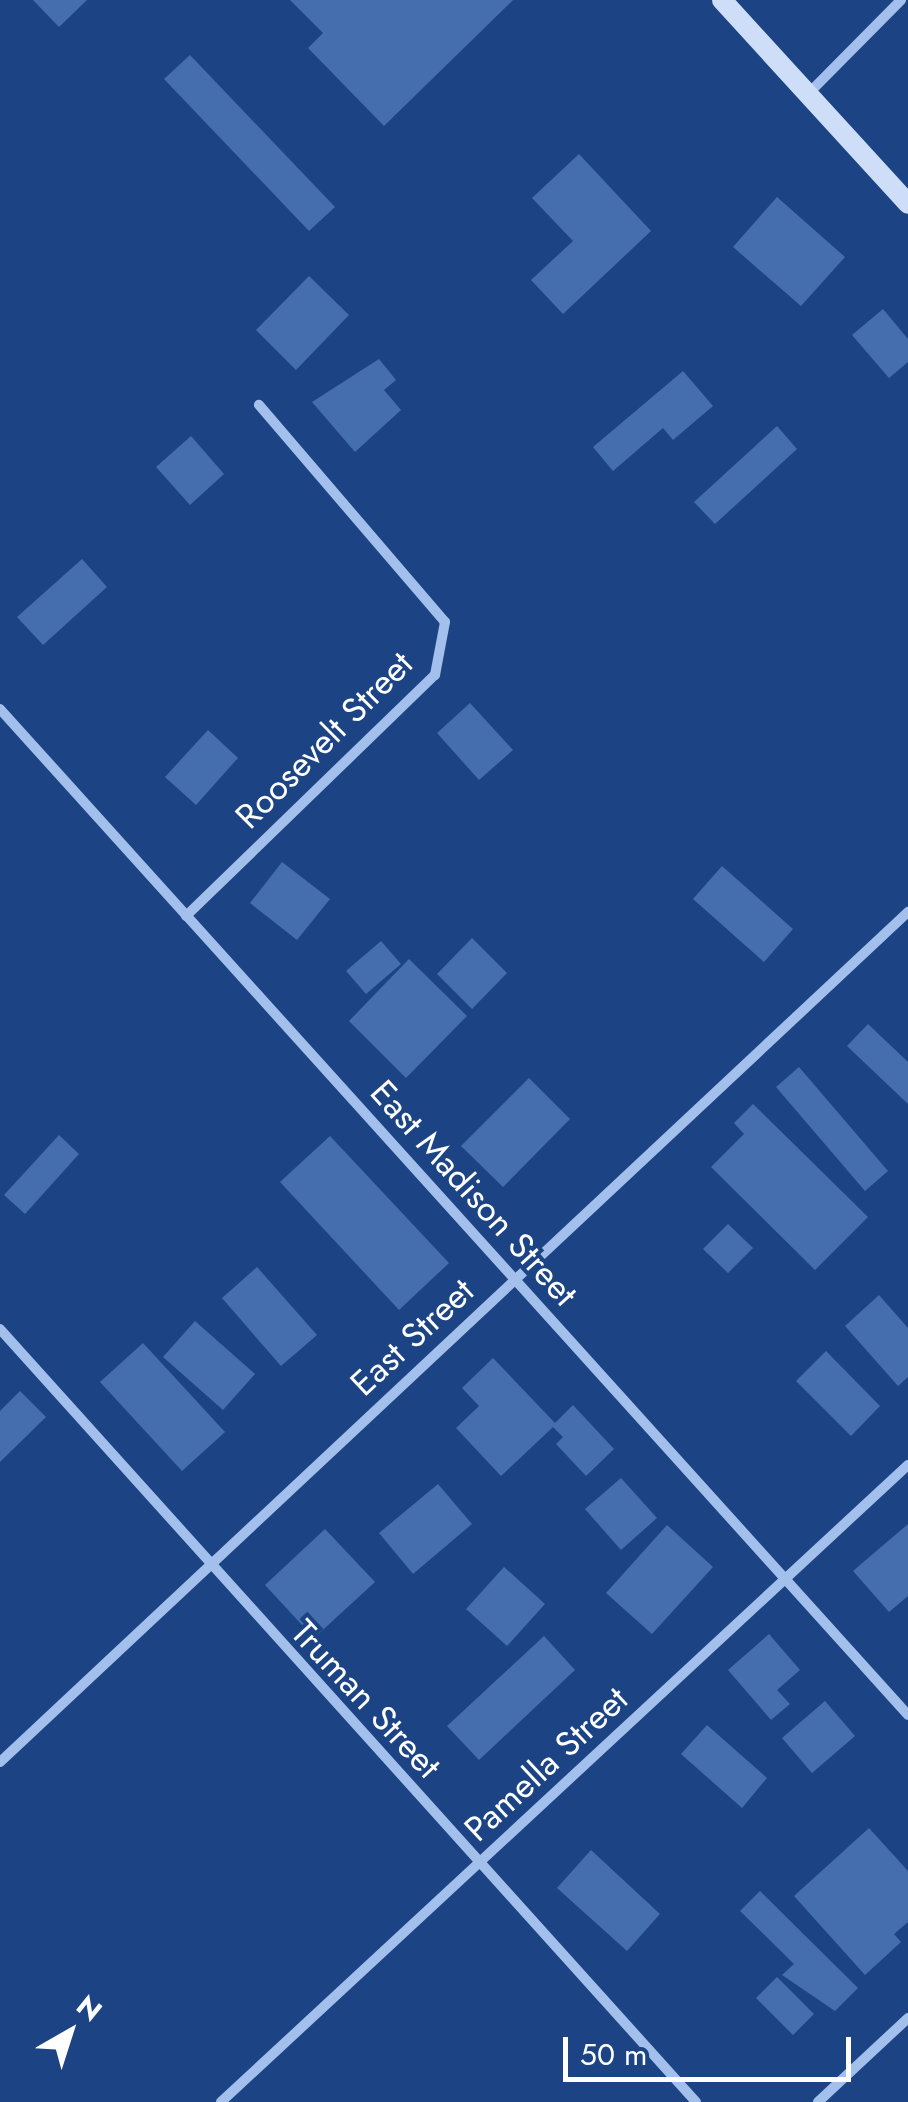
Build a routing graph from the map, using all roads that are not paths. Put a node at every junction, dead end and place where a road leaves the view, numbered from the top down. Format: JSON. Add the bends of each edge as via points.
{"nodes":[{"id":1,"x":722,"y":0,"type":"edge"},
{"id":2,"x":900,"y":0,"type":"edge"},
{"id":3,"x":808,"y":92,"type":"junction"},
{"id":4,"x":908,"y":204,"type":"edge"},
{"id":5,"x":260,"y":406,"type":"dead end"},
{"id":6,"x":0,"y":708,"type":"edge"},
{"id":7,"x":908,"y":912,"type":"edge"},
{"id":8,"x":186,"y":916,"type":"junction"},
{"id":9,"x":515,"y":1278,"type":"junction"},
{"id":10,"x":0,"y":1328,"type":"edge"},
{"id":11,"x":908,"y":1465,"type":"edge"},
{"id":12,"x":210,"y":1563,"type":"junction"},
{"id":13,"x":786,"y":1580,"type":"junction"},
{"id":14,"x":908,"y":1715,"type":"edge"},
{"id":15,"x":0,"y":1762,"type":"edge"},
{"id":16,"x":480,"y":1864,"type":"junction"},
{"id":17,"x":908,"y":2018,"type":"edge"},
{"id":18,"x":221,"y":2102,"type":"edge"},
{"id":19,"x":696,"y":2102,"type":"edge"},
{"id":20,"x":818,"y":2102,"type":"edge"}],
"edges":[{"from":1,"to":3,"type":"street"},
{"from":2,"to":3,"type":"street"},
{"from":3,"to":4,"type":"street"},
{"from":5,"to":8,"type":"street","name":"Roosevelt Street","via":[[445,622],[435,675]]},
{"from":6,"to":8,"type":"street","name":"East Madison Street"},
{"from":7,"to":9,"type":"street","name":"East Street"},
{"from":8,"to":9,"type":"street","name":"East Madison Street"},
{"from":9,"to":12,"type":"street","name":"East Street"},
{"from":9,"to":13,"type":"street","name":"East Madison Street"},
{"from":10,"to":12,"type":"street","name":"Truman Street"},
{"from":11,"to":13,"type":"street","name":"Pamella Street"},
{"from":12,"to":15,"type":"street","name":"East Street"},
{"from":12,"to":16,"type":"street","name":"Truman Street"},
{"from":13,"to":14,"type":"street","name":"East Madison Street"},
{"from":13,"to":16,"type":"street","name":"Pamella Street"},
{"from":16,"to":18,"type":"street","name":"Pamella Street"},
{"from":16,"to":19,"type":"street","name":"Truman Street"},
{"from":17,"to":20,"type":"street"}]}
